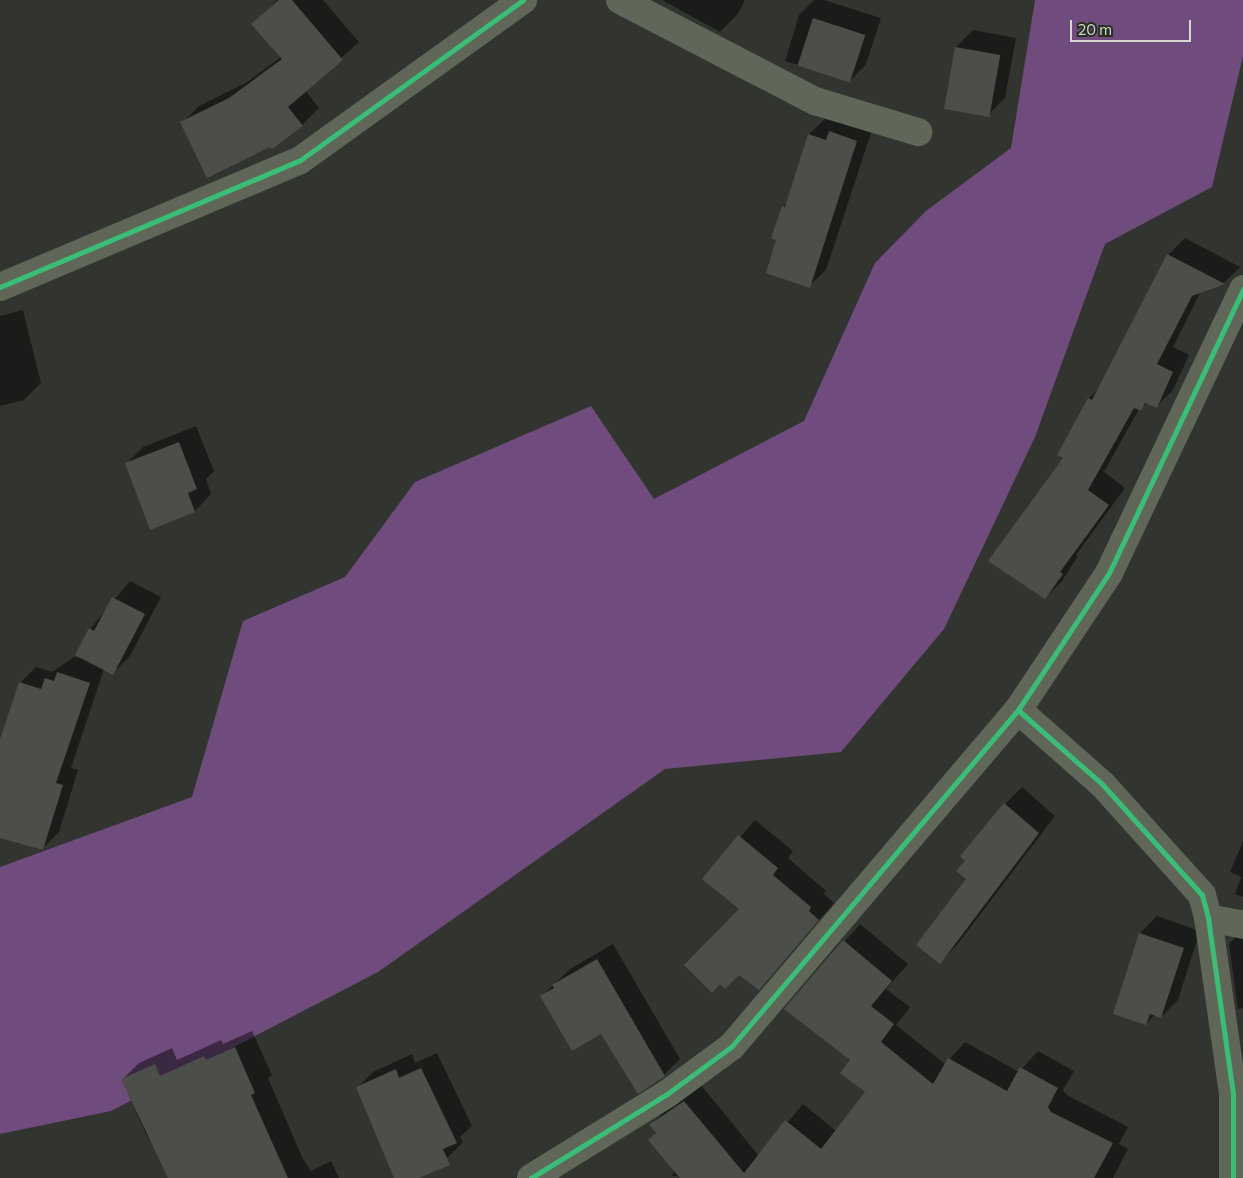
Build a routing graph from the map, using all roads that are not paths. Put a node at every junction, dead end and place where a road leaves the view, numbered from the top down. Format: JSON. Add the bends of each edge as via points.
{"nodes":[{"id":1,"x":523,"y":0,"type":"edge"},
{"id":2,"x":620,"y":0,"type":"edge"},
{"id":3,"x":918,"y":132,"type":"dead end"},
{"id":4,"x":0,"y":287,"type":"edge"},
{"id":5,"x":1243,"y":289,"type":"edge"},
{"id":6,"x":1018,"y":710,"type":"junction"},
{"id":7,"x":1208,"y":918,"type":"junction"},
{"id":8,"x":1243,"y":925,"type":"edge"},
{"id":9,"x":531,"y":1178,"type":"edge"},
{"id":10,"x":1233,"y":1178,"type":"edge"}],
"edges":[{"from":1,"to":4,"type":"street","via":[[298,161]]},
{"from":2,"to":3,"type":"street","via":[[815,101]]},
{"from":5,"to":6,"type":"street","via":[[1109,573]]},
{"from":6,"to":7,"type":"street","via":[[1103,785],[1202,895]]},
{"from":6,"to":9,"type":"street","via":[[732,1046],[667,1094]]},
{"from":7,"to":8,"type":"street"},
{"from":7,"to":10,"type":"street","via":[[1233,1093]]}]}
